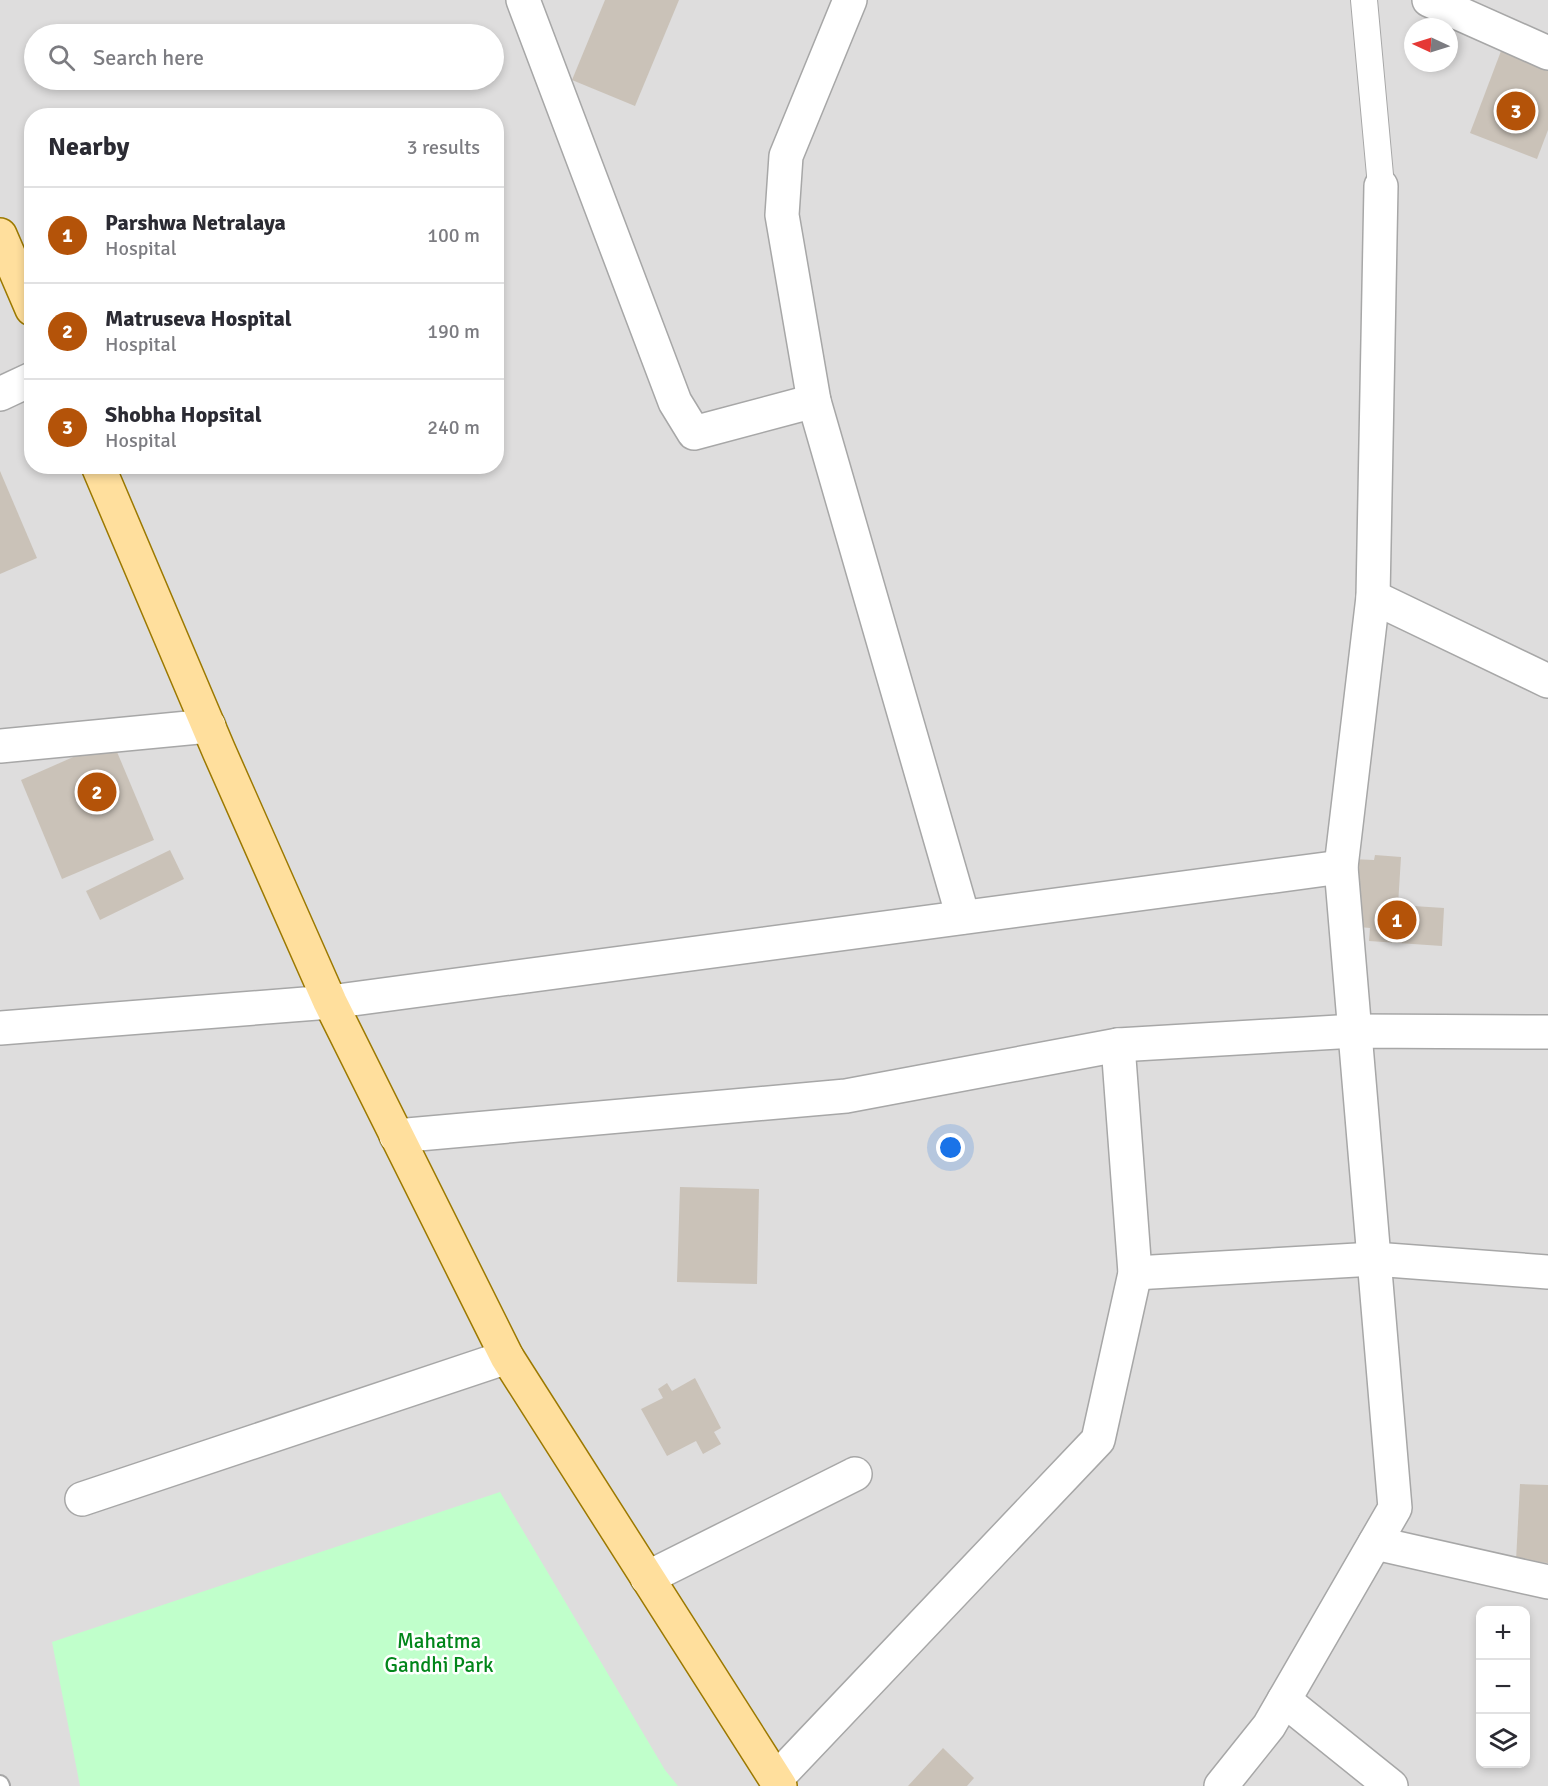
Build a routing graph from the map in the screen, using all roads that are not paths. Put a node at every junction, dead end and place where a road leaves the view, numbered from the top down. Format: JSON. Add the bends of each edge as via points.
{"nodes":[{"id":1,"x":523,"y":0,"type":"edge"},
{"id":2,"x":850,"y":0,"type":"edge"},
{"id":3,"x":1364,"y":0,"type":"edge"},
{"id":4,"x":1429,"y":0,"type":"edge"},
{"id":5,"x":1548,"y":53,"type":"edge"},
{"id":6,"x":1381,"y":186,"type":"joint"},
{"id":7,"x":0,"y":235,"type":"edge"},
{"id":8,"x":24,"y":290,"type":"edge"},
{"id":9,"x":24,"y":383,"type":"edge"},
{"id":10,"x":0,"y":394,"type":"edge"},
{"id":11,"x":814,"y":401,"type":"junction"},
{"id":12,"x":101,"y":474,"type":"edge"},
{"id":13,"x":1373,"y":597,"type":"junction"},
{"id":14,"x":1548,"y":681,"type":"edge"},
{"id":15,"x":209,"y":726,"type":"junction"},
{"id":16,"x":0,"y":746,"type":"edge"},
{"id":17,"x":1341,"y":867,"type":"junction"},
{"id":18,"x":963,"y":917,"type":"junction"},
{"id":19,"x":330,"y":1002,"type":"junction"},
{"id":20,"x":0,"y":1028,"type":"edge"},
{"id":21,"x":1355,"y":1031,"type":"junction"},
{"id":22,"x":1548,"y":1032,"type":"edge"},
{"id":23,"x":1118,"y":1045,"type":"junction"},
{"id":24,"x":396,"y":1136,"type":"junction"},
{"id":25,"x":1374,"y":1259,"type":"junction"},
{"id":26,"x":1548,"y":1272,"type":"edge"},
{"id":27,"x":1135,"y":1273,"type":"junction"},
{"id":28,"x":507,"y":1358,"type":"junction"},
{"id":29,"x":855,"y":1474,"type":"dead end"},
{"id":30,"x":82,"y":1499,"type":"dead end"},
{"id":31,"x":1375,"y":1543,"type":"junction"},
{"id":32,"x":647,"y":1578,"type":"junction"},
{"id":33,"x":1548,"y":1582,"type":"edge"},
{"id":34,"x":1284,"y":1700,"type":"junction"},
{"id":35,"x":778,"y":1783,"type":"edge"},
{"id":36,"x":1221,"y":1786,"type":"edge"},
{"id":37,"x":1391,"y":1786,"type":"edge"}],
"edges":[{"from":1,"to":11,"type":"street","via":[[675,402],[694,433]]},
{"from":2,"to":11,"type":"street","via":[[786,156],[782,216]]},
{"from":3,"to":6,"type":"street"},
{"from":4,"to":5,"type":"street"},
{"from":6,"to":13,"type":"street"},
{"from":7,"to":8,"type":"main road"},
{"from":9,"to":10,"type":"street"},
{"from":11,"to":18,"type":"street"},
{"from":12,"to":15,"type":"main road"},
{"from":13,"to":14,"type":"street"},
{"from":13,"to":17,"type":"street"},
{"from":15,"to":16,"type":"street"},
{"from":15,"to":19,"type":"main road"},
{"from":17,"to":18,"type":"street"},
{"from":17,"to":21,"type":"street"},
{"from":18,"to":19,"type":"street"},
{"from":19,"to":20,"type":"street"},
{"from":19,"to":24,"type":"main road"},
{"from":21,"to":22,"type":"street"},
{"from":21,"to":23,"type":"street"},
{"from":21,"to":25,"type":"street"},
{"from":23,"to":24,"type":"street","via":[[846,1096]]},
{"from":23,"to":27,"type":"street"},
{"from":24,"to":28,"type":"main road"},
{"from":25,"to":26,"type":"street"},
{"from":25,"to":27,"type":"street"},
{"from":25,"to":31,"type":"street","via":[[1395,1508]]},
{"from":27,"to":35,"type":"street","via":[[1098,1440]]},
{"from":28,"to":30,"type":"street"},
{"from":28,"to":32,"type":"main road"},
{"from":29,"to":32,"type":"street"},
{"from":31,"to":33,"type":"street"},
{"from":31,"to":34,"type":"street"},
{"from":32,"to":35,"type":"main road"},
{"from":34,"to":36,"type":"street","via":[[1269,1726]]},
{"from":34,"to":37,"type":"street"}]}
